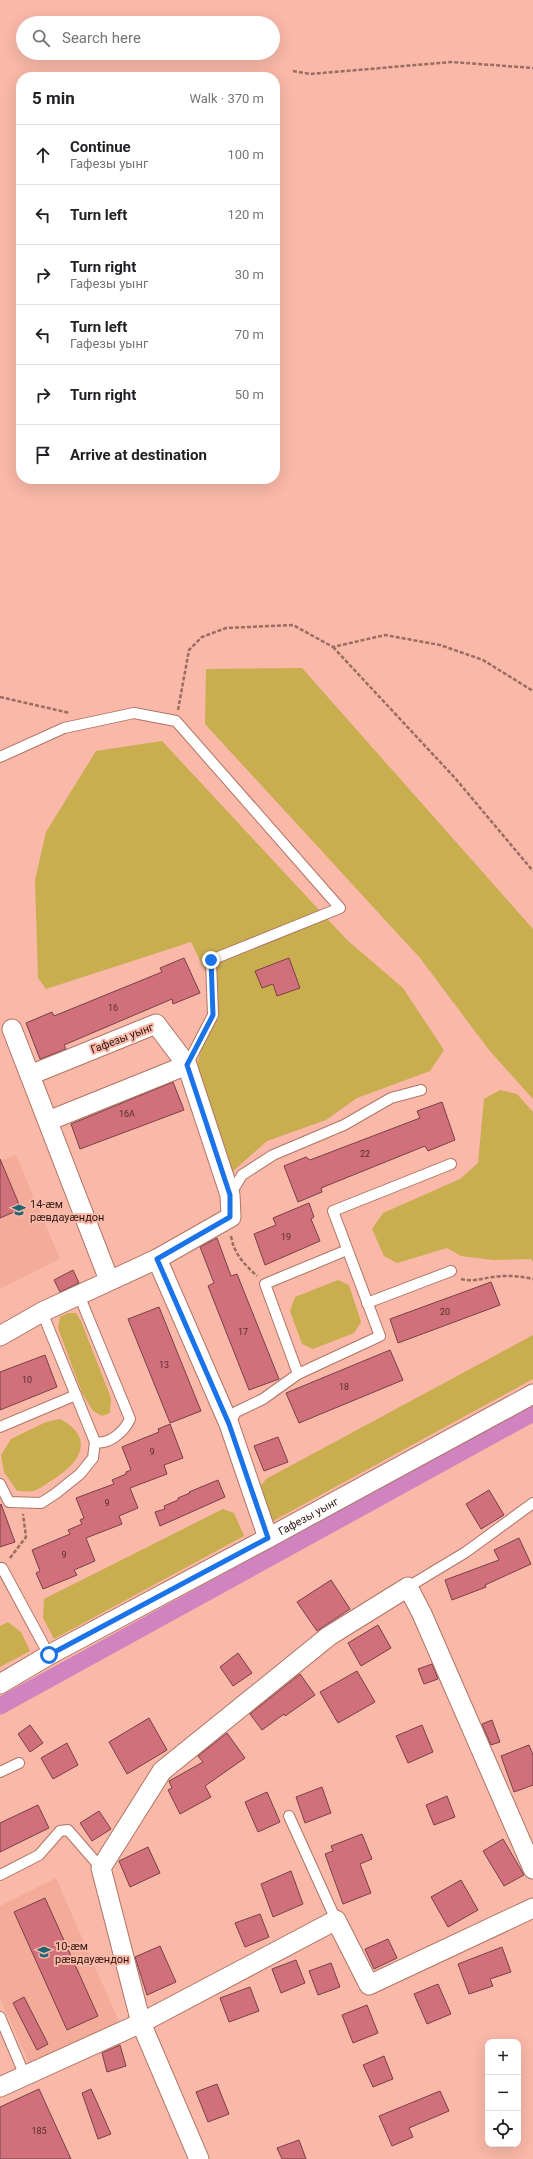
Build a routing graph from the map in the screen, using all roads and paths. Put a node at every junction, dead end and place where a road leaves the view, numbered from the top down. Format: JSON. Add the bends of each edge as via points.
{"nodes":[{"id":1,"x":533,"y":68,"type":"edge"},
{"id":2,"x":293,"y":71,"type":"dead end"},
{"id":3,"x":333,"y":647,"type":"junction"},
{"id":4,"x":533,"y":691,"type":"edge"},
{"id":5,"x":0,"y":697,"type":"edge"},
{"id":6,"x":71,"y":713,"type":"dead end"},
{"id":7,"x":176,"y":721,"type":"junction"},
{"id":8,"x":0,"y":757,"type":"edge"},
{"id":9,"x":533,"y":871,"type":"edge"},
{"id":10,"x":12,"y":1029,"type":"dead end"},
{"id":11,"x":187,"y":1065,"type":"junction"},
{"id":12,"x":30,"y":1075,"type":"junction"},
{"id":13,"x":421,"y":1090,"type":"dead end"},
{"id":14,"x":48,"y":1121,"type":"junction"},
{"id":15,"x":451,"y":1164,"type":"dead end"},
{"id":16,"x":230,"y":1195,"type":"junction"},
{"id":17,"x":217,"y":1225,"type":"junction"},
{"id":18,"x":348,"y":1250,"type":"junction"},
{"id":19,"x":157,"y":1259,"type":"junction"},
{"id":20,"x":451,"y":1271,"type":"joint"},
{"id":21,"x":533,"y":1279,"type":"edge"},
{"id":22,"x":108,"y":1280,"type":"junction"},
{"id":23,"x":265,"y":1284,"type":"junction"},
{"id":24,"x":79,"y":1295,"type":"junction"},
{"id":25,"x":367,"y":1303,"type":"junction"},
{"id":26,"x":42,"y":1312,"type":"junction"},
{"id":27,"x":0,"y":1336,"type":"edge"},
{"id":28,"x":298,"y":1374,"type":"junction"},
{"id":29,"x":533,"y":1394,"type":"edge"},
{"id":30,"x":76,"y":1395,"type":"junction"},
{"id":31,"x":229,"y":1424,"type":"junction"},
{"id":32,"x":0,"y":1427,"type":"edge"},
{"id":33,"x":95,"y":1442,"type":"junction"},
{"id":34,"x":0,"y":1484,"type":"edge"},
{"id":35,"x":533,"y":1503,"type":"edge"},
{"id":36,"x":22,"y":1504,"type":"junction"},
{"id":37,"x":268,"y":1538,"type":"junction"},
{"id":38,"x":1,"y":1568,"type":"edge"},
{"id":39,"x":408,"y":1587,"type":"junction"},
{"id":40,"x":49,"y":1655,"type":"junction"},
{"id":41,"x":0,"y":1684,"type":"edge"},
{"id":42,"x":19,"y":1763,"type":"dead end"},
{"id":43,"x":0,"y":1772,"type":"edge"},
{"id":44,"x":288,"y":1816,"type":"dead end"},
{"id":45,"x":101,"y":1868,"type":"junction"},
{"id":46,"x":533,"y":1869,"type":"edge"},
{"id":47,"x":0,"y":1875,"type":"edge"},
{"id":48,"x":533,"y":1908,"type":"edge"},
{"id":49,"x":336,"y":1920,"type":"junction"},
{"id":50,"x":0,"y":2017,"type":"edge"},
{"id":51,"x":141,"y":2023,"type":"junction"},
{"id":52,"x":25,"y":2076,"type":"junction"},
{"id":53,"x":0,"y":2087,"type":"edge"},
{"id":54,"x":199,"y":2159,"type":"edge"}],
"edges":[{"from":1,"to":2,"type":"path","via":[[452,62],[310,74]]},
{"from":3,"to":4,"type":"path","via":[[385,635],[440,645],[482,660]]},
{"from":3,"to":7,"type":"path","via":[[293,625],[226,628],[202,637],[188,650]]},
{"from":3,"to":9,"type":"path","via":[[455,778]]},
{"from":5,"to":6,"type":"path"},
{"from":7,"to":8,"type":"lane","via":[[134,713],[64,728]]},
{"from":7,"to":11,"type":"lane","via":[[340,908],[211,960],[213,1015]]},
{"from":10,"to":12,"type":"street"},
{"from":11,"to":12,"type":"street","name":"Гафезы уынг","via":[[156,1024]]},
{"from":11,"to":14,"type":"street"},
{"from":11,"to":16,"type":"street","name":"Гафезы уынг"},
{"from":12,"to":14,"type":"street"},
{"from":13,"to":16,"type":"lane","via":[[391,1098],[344,1125],[273,1155],[242,1175]]},
{"from":14,"to":22,"type":"street"},
{"from":15,"to":18,"type":"lane","via":[[333,1211]]},
{"from":16,"to":17,"type":"street","name":"Гафезы уынг","via":[[230,1217]]},
{"from":17,"to":19,"type":"street","name":"Гафезы уынг"},
{"from":17,"to":23,"type":"path","via":[[231,1235],[233,1246],[241,1261]]},
{"from":18,"to":23,"type":"lane"},
{"from":18,"to":25,"type":"lane"},
{"from":19,"to":22,"type":"street","name":"Гафезы уынг"},
{"from":19,"to":31,"type":"street"},
{"from":20,"to":21,"type":"path","via":[[458,1278],[470,1282],[500,1276]]},
{"from":20,"to":25,"type":"lane"},
{"from":22,"to":24,"type":"street","name":"Гафезы уынг"},
{"from":23,"to":28,"type":"lane"},
{"from":24,"to":26,"type":"street","name":"Гафезы уынг"},
{"from":24,"to":33,"type":"lane","via":[[130,1419],[127,1426],[112,1439],[102,1444]]},
{"from":25,"to":28,"type":"lane","via":[[380,1336]]},
{"from":26,"to":27,"type":"street","name":"Гафезы уынг"},
{"from":26,"to":30,"type":"lane"},
{"from":28,"to":31,"type":"lane","via":[[263,1400],[236,1412]]},
{"from":29,"to":37,"type":"street","name":"Гафезы уынг"},
{"from":30,"to":32,"type":"lane"},
{"from":30,"to":33,"type":"lane"},
{"from":31,"to":37,"type":"street"},
{"from":33,"to":36,"type":"lane","via":[[93,1458],[80,1474],[41,1503]]},
{"from":34,"to":36,"type":"lane","via":[[9,1502]]},
{"from":35,"to":39,"type":"lane","via":[[466,1552]]},
{"from":36,"to":38,"type":"path","via":[[26,1537]]},
{"from":37,"to":40,"type":"street","name":"Гафезы уынг"},
{"from":38,"to":40,"type":"lane"},
{"from":39,"to":45,"type":"street","via":[[329,1636],[162,1771]]},
{"from":39,"to":46,"type":"street"},
{"from":40,"to":41,"type":"street","name":"Гафезы уынг"},
{"from":42,"to":43,"type":"lane"},
{"from":44,"to":49,"type":"lane"},
{"from":45,"to":47,"type":"lane","via":[[68,1830],[60,1831],[39,1855]]},
{"from":45,"to":51,"type":"street"},
{"from":48,"to":49,"type":"street","via":[[369,1985]]},
{"from":49,"to":51,"type":"street"},
{"from":50,"to":52,"type":"lane"},
{"from":51,"to":52,"type":"street"},
{"from":51,"to":54,"type":"street"},
{"from":52,"to":53,"type":"street"}]}
